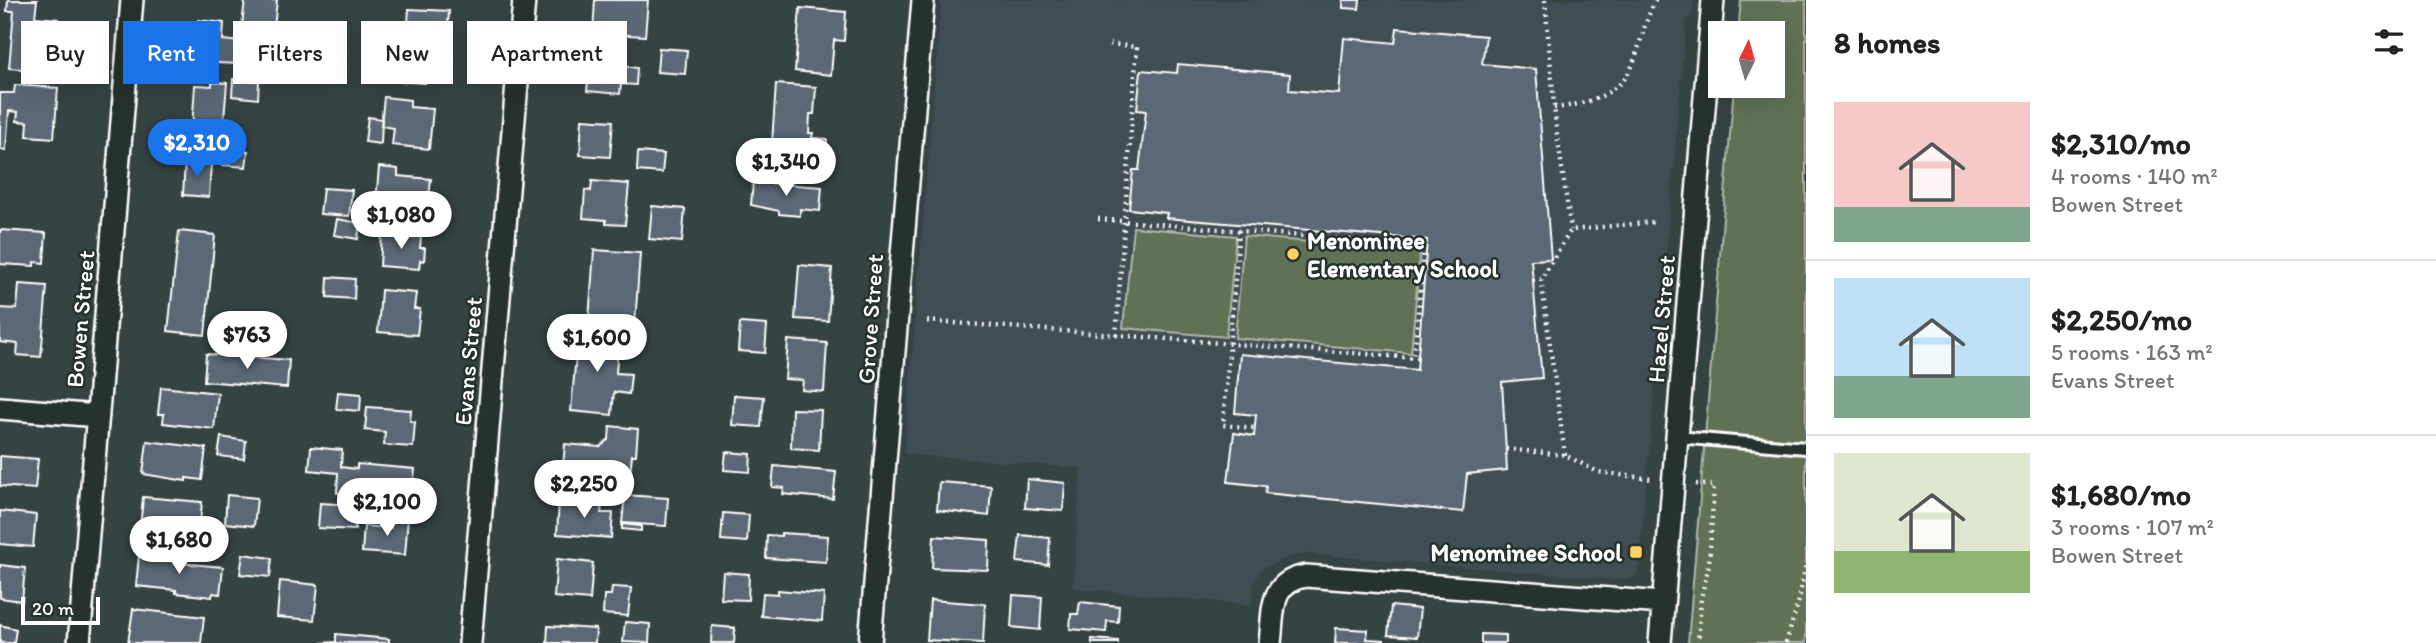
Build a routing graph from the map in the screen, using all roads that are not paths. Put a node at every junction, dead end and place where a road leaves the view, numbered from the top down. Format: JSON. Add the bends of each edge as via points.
{"nodes":[{"id":1,"x":132,"y":0,"type":"edge"},
{"id":2,"x":524,"y":0,"type":"edge"},
{"id":3,"x":923,"y":0,"type":"edge"},
{"id":4,"x":1713,"y":0,"type":"edge"},
{"id":5,"x":0,"y":408,"type":"edge"},
{"id":6,"x":98,"y":416,"type":"junction"},
{"id":7,"x":1677,"y":437,"type":"junction"},
{"id":8,"x":1806,"y":447,"type":"edge"},
{"id":9,"x":1663,"y":603,"type":"junction"},
{"id":10,"x":79,"y":643,"type":"edge"},
{"id":11,"x":470,"y":643,"type":"edge"},
{"id":12,"x":870,"y":643,"type":"edge"},
{"id":13,"x":1270,"y":643,"type":"edge"},
{"id":14,"x":1660,"y":643,"type":"edge"}],
"edges":[{"from":1,"to":6,"type":"street","name":"Bowen Street"},
{"from":2,"to":11,"type":"street","name":"Evans Street"},
{"from":3,"to":12,"type":"street","name":"Grove Street"},
{"from":4,"to":7,"type":"street","name":"Hazel Street"},
{"from":5,"to":6,"type":"street"},
{"from":6,"to":10,"type":"street","name":"Bowen Street"},
{"from":7,"to":8,"type":"lane"},
{"from":7,"to":9,"type":"street","name":"Hazel Street"},
{"from":9,"to":13,"type":"street","via":[[1293,578],[1276,597]]},
{"from":9,"to":14,"type":"street","name":"Hazel Street"}]}
